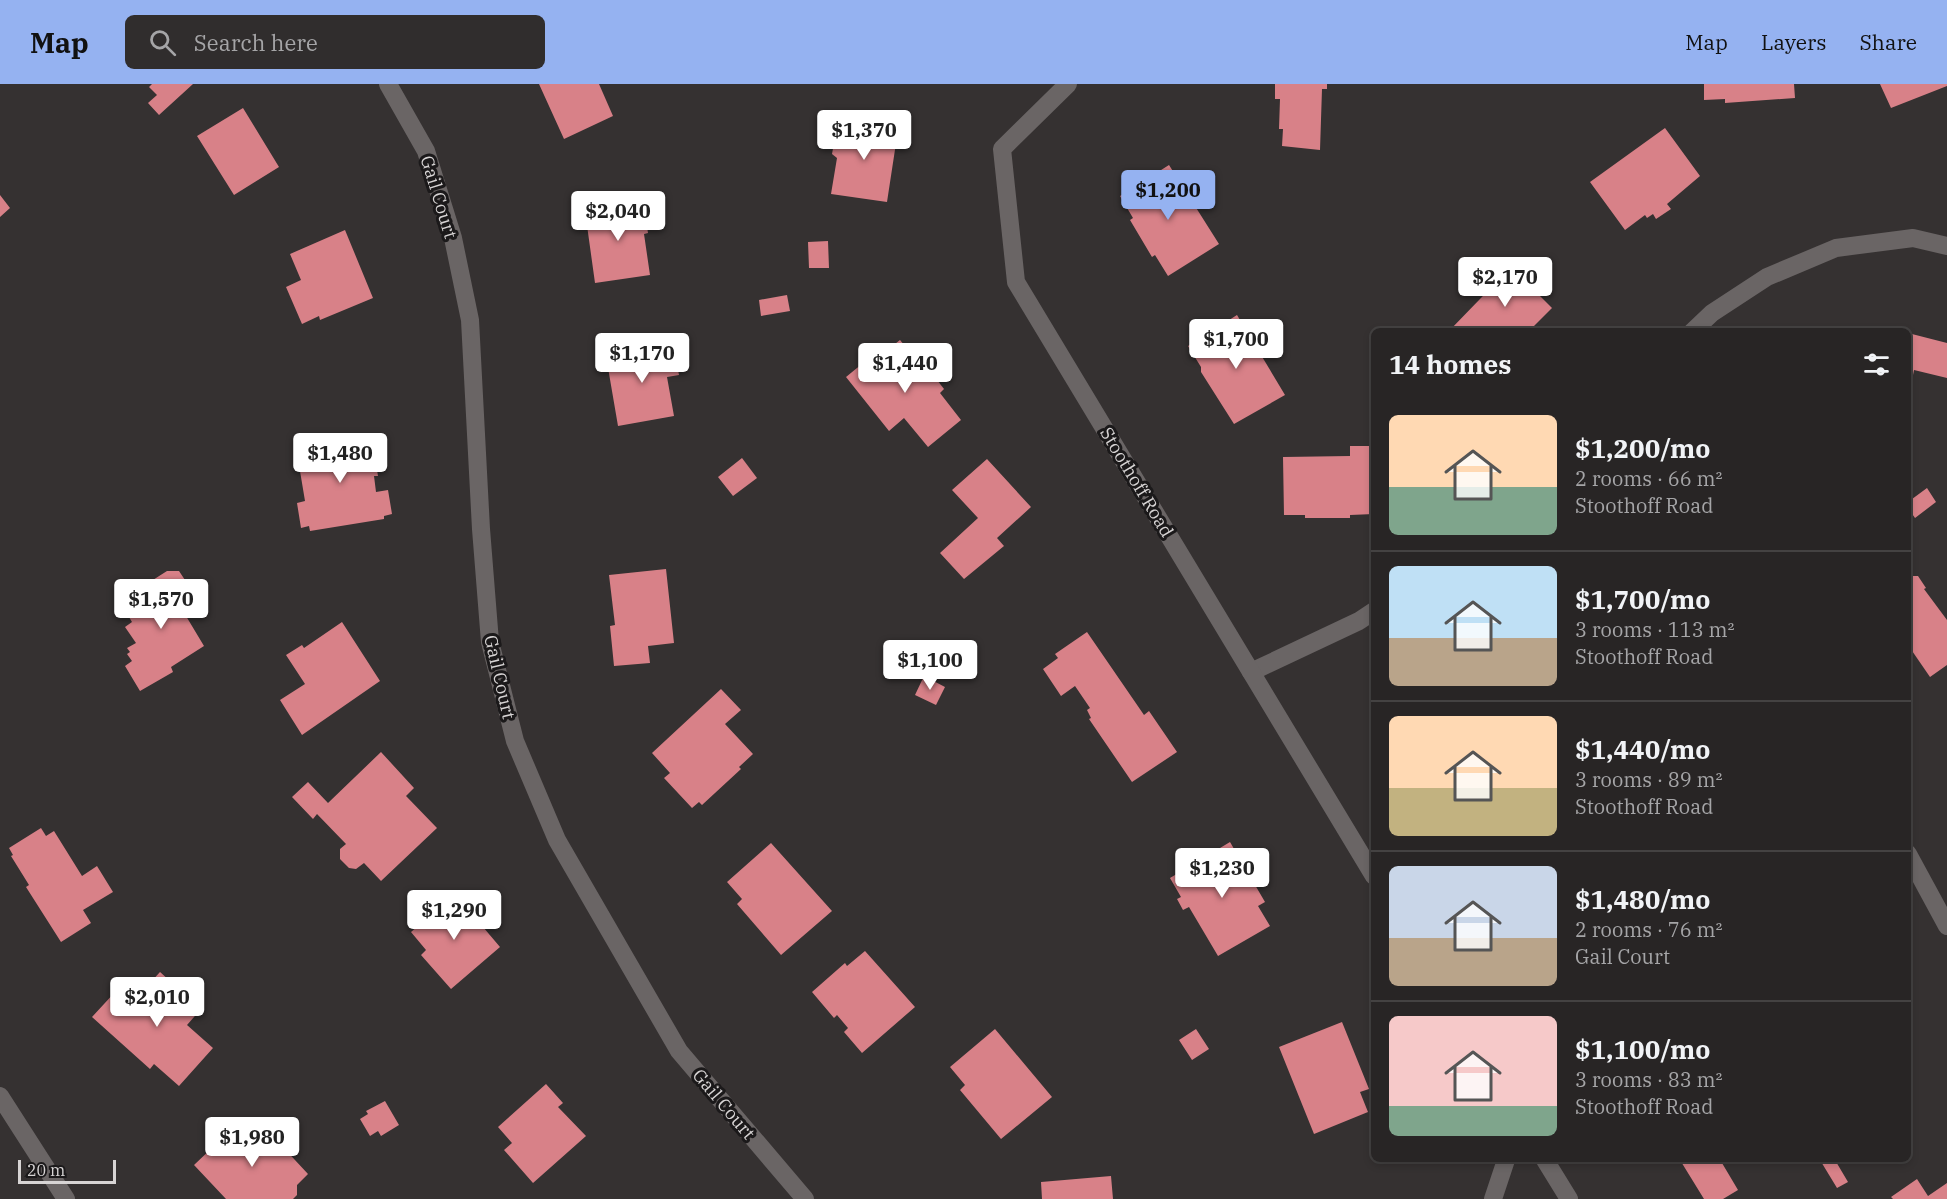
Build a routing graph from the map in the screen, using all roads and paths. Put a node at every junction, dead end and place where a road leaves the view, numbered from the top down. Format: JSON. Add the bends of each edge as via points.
{"nodes":[{"id":1,"x":388,"y":84,"type":"edge"},
{"id":2,"x":1068,"y":84,"type":"edge"},
{"id":3,"x":1947,"y":246,"type":"edge"},
{"id":4,"x":1696,"y":328,"type":"edge"},
{"id":5,"x":1371,"y":613,"type":"edge"},
{"id":6,"x":1251,"y":672,"type":"junction"},
{"id":7,"x":1911,"y":860,"type":"edge"},
{"id":8,"x":1371,"y":871,"type":"edge"},
{"id":9,"x":1947,"y":926,"type":"edge"},
{"id":10,"x":0,"y":1096,"type":"edge"},
{"id":11,"x":1505,"y":1162,"type":"edge"},
{"id":12,"x":1546,"y":1162,"type":"edge"},
{"id":13,"x":66,"y":1199,"type":"edge"},
{"id":14,"x":805,"y":1199,"type":"edge"},
{"id":15,"x":1493,"y":1199,"type":"edge"},
{"id":16,"x":1569,"y":1199,"type":"edge"}],
"edges":[{"from":1,"to":14,"type":"street","name":"Gail Court","via":[[426,151],[453,238],[470,320],[490,642],[515,741],[558,840],[679,1051]]},
{"from":2,"to":6,"type":"street","name":"Stoothoff Road","via":[[1002,149],[1016,282]]},
{"from":3,"to":4,"type":"street","via":[[1913,238],[1836,248],[1767,277]]},
{"from":5,"to":6,"type":"street"},
{"from":6,"to":8,"type":"street","name":"Stoothoff Road"},
{"from":7,"to":9,"type":"street"},
{"from":10,"to":13,"type":"street"},
{"from":11,"to":15,"type":"street"},
{"from":12,"to":16,"type":"street"}]}
